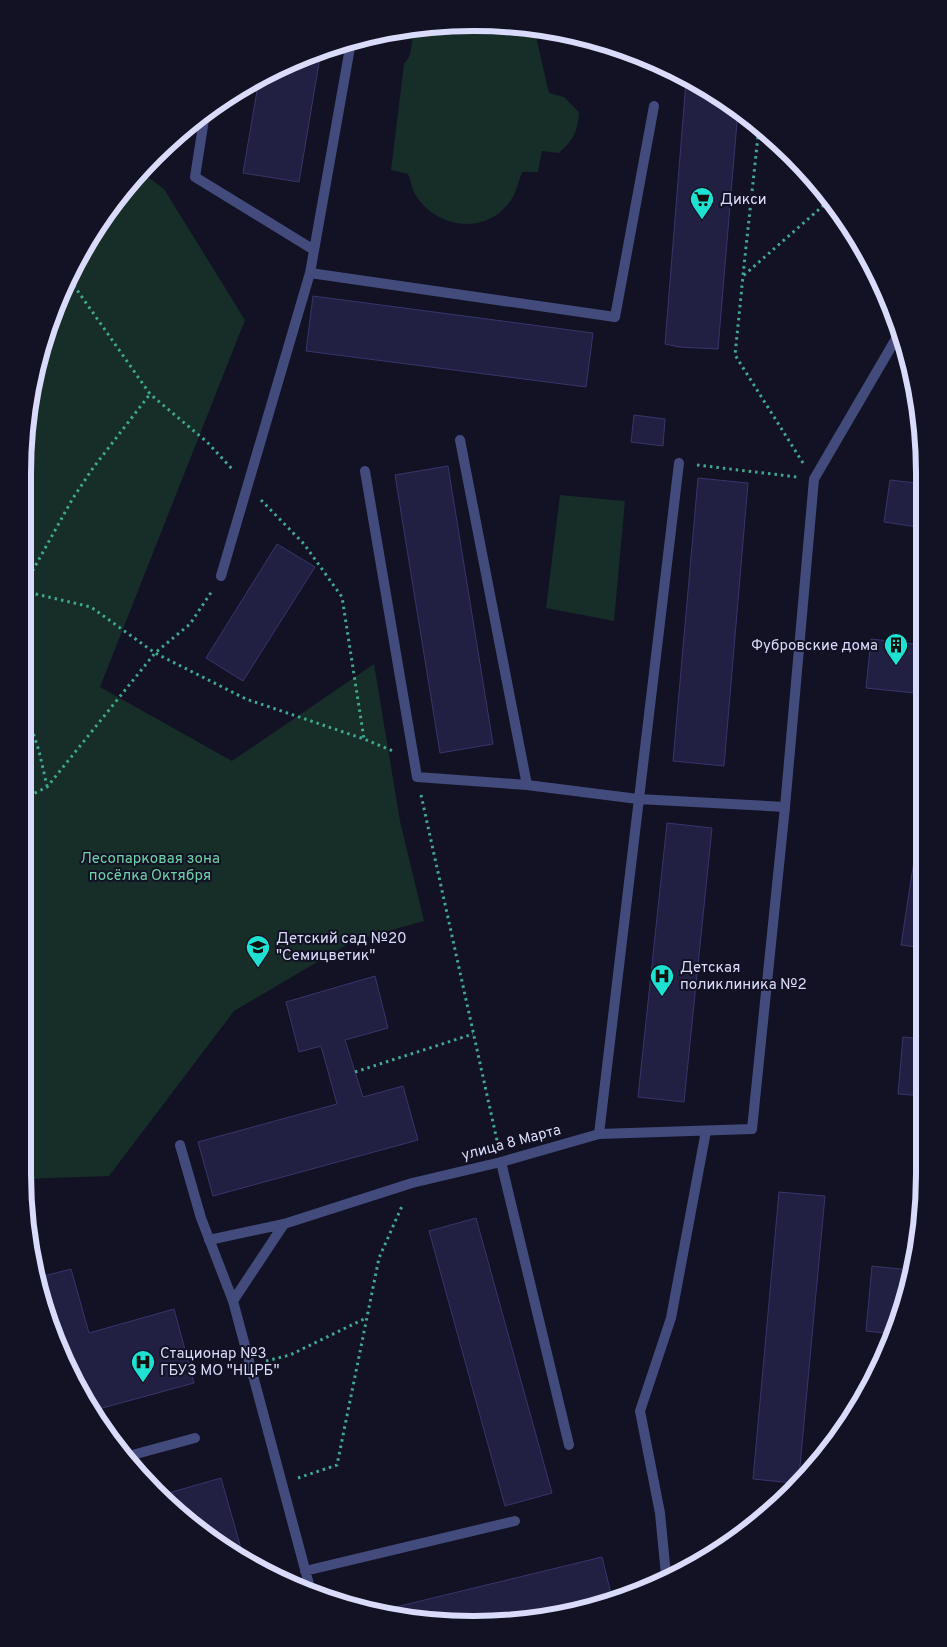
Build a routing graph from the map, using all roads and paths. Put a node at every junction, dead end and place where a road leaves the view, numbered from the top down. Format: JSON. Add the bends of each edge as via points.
{"nodes":[{"id":1,"x":350,"y":49,"type":"edge"},
{"id":2,"x":654,"y":106,"type":"dead end"},
{"id":3,"x":203,"y":124,"type":"edge"},
{"id":4,"x":757,"y":135,"type":"edge"},
{"id":5,"x":824,"y":205,"type":"joint"},
{"id":6,"x":830,"y":213,"type":"edge"},
{"id":7,"x":314,"y":250,"type":"junction"},
{"id":8,"x":310,"y":273,"type":"junction"},
{"id":9,"x":744,"y":276,"type":"junction"},
{"id":10,"x":895,"y":340,"type":"edge"},
{"id":11,"x":150,"y":394,"type":"dead end"},
{"id":12,"x":460,"y":440,"type":"dead end"},
{"id":13,"x":679,"y":463,"type":"joint"},
{"id":14,"x":365,"y":470,"type":"dead end"},
{"id":15,"x":814,"y":479,"type":"junction"},
{"id":16,"x":31,"y":575,"type":"edge"},
{"id":17,"x":222,"y":576,"type":"joint"},
{"id":18,"x":31,"y":592,"type":"edge"},
{"id":19,"x":155,"y":653,"type":"junction"},
{"id":20,"x":31,"y":725,"type":"edge"},
{"id":21,"x":414,"y":761,"type":"junction"},
{"id":22,"x":417,"y":777,"type":"junction"},
{"id":23,"x":526,"y":785,"type":"junction"},
{"id":24,"x":47,"y":787,"type":"junction"},
{"id":25,"x":31,"y":795,"type":"edge"},
{"id":26,"x":638,"y":798,"type":"junction"},
{"id":27,"x":785,"y":808,"type":"junction"},
{"id":28,"x":473,"y":1034,"type":"junction"},
{"id":29,"x":355,"y":1072,"type":"dead end"},
{"id":30,"x":706,"y":1131,"type":"junction"},
{"id":31,"x":599,"y":1134,"type":"junction"},
{"id":32,"x":180,"y":1145,"type":"dead end"},
{"id":33,"x":501,"y":1162,"type":"junction"},
{"id":34,"x":412,"y":1183,"type":"junction"},
{"id":35,"x":284,"y":1224,"type":"junction"},
{"id":36,"x":209,"y":1240,"type":"junction"},
{"id":37,"x":233,"y":1301,"type":"junction"},
{"id":38,"x":366,"y":1318,"type":"junction"},
{"id":39,"x":251,"y":1364,"type":"junction"},
{"id":40,"x":195,"y":1438,"type":"dead end"},
{"id":41,"x":569,"y":1446,"type":"dead end"},
{"id":42,"x":133,"y":1455,"type":"edge"},
{"id":43,"x":282,"y":1483,"type":"junction"},
{"id":44,"x":515,"y":1521,"type":"dead end"},
{"id":45,"x":305,"y":1571,"type":"junction"},
{"id":46,"x":666,"y":1572,"type":"edge"},
{"id":47,"x":309,"y":1584,"type":"edge"}],
"edges":[{"from":1,"to":7,"type":"street"},
{"from":2,"to":8,"type":"street","via":[[615,317]]},
{"from":3,"to":7,"type":"street","via":[[195,177]]},
{"from":4,"to":9,"type":"path"},
{"from":5,"to":6,"type":"path"},
{"from":5,"to":9,"type":"path"},
{"from":7,"to":8,"type":"street"},
{"from":8,"to":17,"type":"street"},
{"from":9,"to":15,"type":"path","via":[[735,355]]},
{"from":10,"to":15,"type":"street"},
{"from":11,"to":16,"type":"path","via":[[73,498]]},
{"from":12,"to":23,"type":"street"},
{"from":13,"to":15,"type":"path"},
{"from":13,"to":26,"type":"street"},
{"from":14,"to":21,"type":"street"},
{"from":15,"to":27,"type":"street"},
{"from":17,"to":19,"type":"path","via":[[190,624]]},
{"from":18,"to":19,"type":"path","via":[[91,607]]},
{"from":19,"to":21,"type":"path","via":[[246,699],[364,739]]},
{"from":19,"to":24,"type":"path"},
{"from":20,"to":24,"type":"path"},
{"from":21,"to":22,"type":"street"},
{"from":22,"to":23,"type":"street"},
{"from":22,"to":28,"type":"path"},
{"from":23,"to":26,"type":"street"},
{"from":24,"to":25,"type":"path"},
{"from":26,"to":27,"type":"street"},
{"from":26,"to":31,"type":"street"},
{"from":27,"to":30,"type":"street","name":"улица 8 Марта","via":[[752,1129]]},
{"from":28,"to":29,"type":"path"},
{"from":28,"to":33,"type":"path"},
{"from":30,"to":31,"type":"street","name":"улица 8 Марта"},
{"from":30,"to":46,"type":"street","via":[[671,1318],[640,1411],[660,1513]]},
{"from":31,"to":33,"type":"street","name":"улица 8 Марта"},
{"from":32,"to":36,"type":"street"},
{"from":33,"to":34,"type":"street","name":"улица 8 Марта"},
{"from":33,"to":41,"type":"street"},
{"from":34,"to":35,"type":"street","name":"улица 8 Марта"},
{"from":34,"to":38,"type":"path","via":[[379,1258]]},
{"from":35,"to":36,"type":"street","name":"улица 8 Марта"},
{"from":35,"to":37,"type":"street"},
{"from":36,"to":37,"type":"street"},
{"from":37,"to":39,"type":"street"},
{"from":38,"to":39,"type":"path","via":[[290,1356]]},
{"from":38,"to":43,"type":"path","via":[[337,1465]]},
{"from":39,"to":43,"type":"street"},
{"from":40,"to":42,"type":"street"},
{"from":43,"to":45,"type":"street"},
{"from":44,"to":45,"type":"street"},
{"from":45,"to":47,"type":"street"}]}
